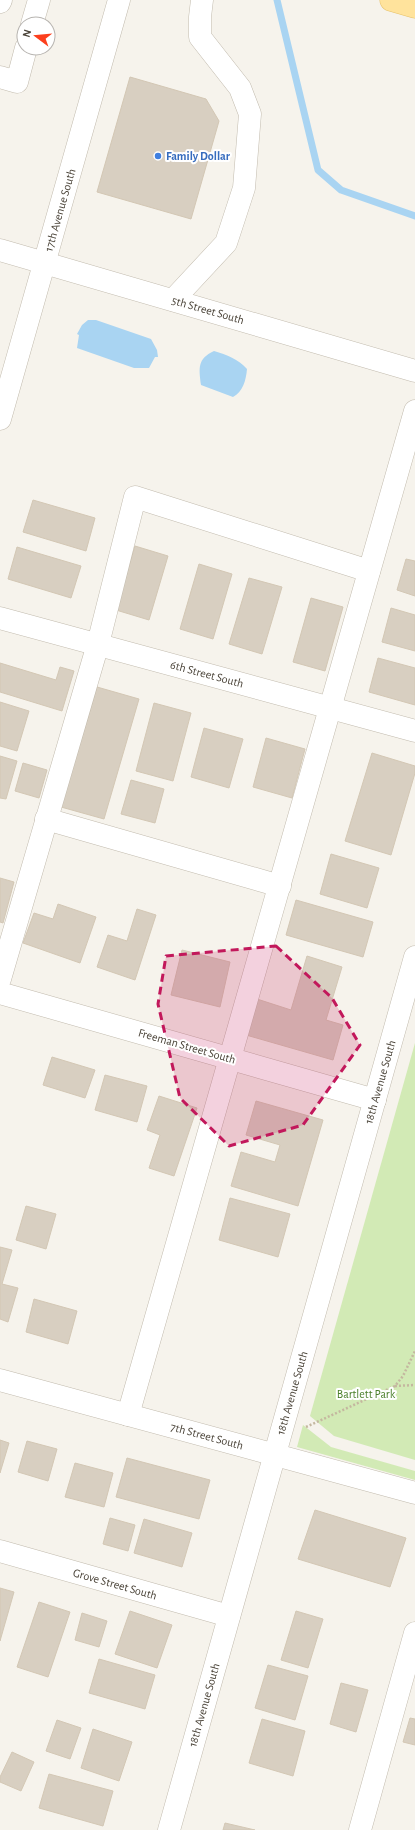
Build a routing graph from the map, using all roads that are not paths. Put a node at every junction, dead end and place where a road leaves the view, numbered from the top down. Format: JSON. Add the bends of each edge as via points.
{"nodes":[{"id":1,"x":39,"y":0,"type":"edge"},
{"id":2,"x":119,"y":0,"type":"edge"},
{"id":3,"x":202,"y":0,"type":"edge"},
{"id":4,"x":391,"y":0,"type":"edge"},
{"id":5,"x":415,"y":7,"type":"edge"},
{"id":6,"x":34,"y":16,"type":"edge"},
{"id":7,"x":22,"y":56,"type":"edge"},
{"id":8,"x":9,"y":79,"type":"edge"},
{"id":9,"x":0,"y":250,"type":"edge"},
{"id":10,"x":45,"y":263,"type":"junction"},
{"id":11,"x":173,"y":300,"type":"junction"},
{"id":12,"x":415,"y":371,"type":"edge"},
{"id":13,"x":415,"y":411,"type":"edge"},
{"id":14,"x":0,"y":420,"type":"edge"},
{"id":15,"x":369,"y":571,"type":"junction"},
{"id":16,"x":0,"y":618,"type":"edge"},
{"id":17,"x":98,"y":644,"type":"junction"},
{"id":18,"x":330,"y":708,"type":"junction"},
{"id":19,"x":415,"y":731,"type":"edge"},
{"id":20,"x":46,"y":819,"type":"junction"},
{"id":21,"x":280,"y":886,"type":"junction"},
{"id":22,"x":415,"y":957,"type":"edge"},
{"id":23,"x":0,"y":979,"type":"edge"},
{"id":24,"x":0,"y":992,"type":"edge"},
{"id":25,"x":231,"y":1058,"type":"junction"},
{"id":26,"x":375,"y":1100,"type":"junction"},
{"id":27,"x":0,"y":1380,"type":"edge"},
{"id":28,"x":128,"y":1415,"type":"junction"},
{"id":29,"x":275,"y":1455,"type":"junction"},
{"id":30,"x":415,"y":1493,"type":"edge"},
{"id":31,"x":0,"y":1551,"type":"edge"},
{"id":32,"x":229,"y":1616,"type":"junction"},
{"id":33,"x":415,"y":1633,"type":"edge"},
{"id":34,"x":169,"y":1830,"type":"edge"},
{"id":35,"x":360,"y":1830,"type":"edge"}],
"edges":[{"from":1,"to":6,"type":"street"},
{"from":2,"to":10,"type":"street","name":"17th Avenue South"},
{"from":3,"to":11,"type":"street","via":[[200,37],[240,88],[250,114],[244,188],[226,243]]},
{"from":4,"to":5,"type":"main road"},
{"from":7,"to":8,"type":"street"},
{"from":9,"to":10,"type":"street","name":"5th Street South"},
{"from":10,"to":11,"type":"street","name":"5th Street South"},
{"from":10,"to":14,"type":"street","name":"17th Avenue South"},
{"from":11,"to":12,"type":"street","name":"5th Street South"},
{"from":13,"to":15,"type":"street"},
{"from":15,"to":17,"type":"street","via":[[135,498]]},
{"from":15,"to":18,"type":"street"},
{"from":16,"to":17,"type":"street","name":"6th Street South"},
{"from":17,"to":18,"type":"street","name":"6th Street South"},
{"from":17,"to":20,"type":"street"},
{"from":18,"to":19,"type":"street","name":"6th Street South"},
{"from":18,"to":21,"type":"street"},
{"from":20,"to":21,"type":"street"},
{"from":20,"to":23,"type":"street"},
{"from":21,"to":25,"type":"street"},
{"from":22,"to":26,"type":"street","name":"18th Avenue South"},
{"from":24,"to":25,"type":"street","name":"Freeman Street South"},
{"from":25,"to":26,"type":"street","name":"Freeman Street South"},
{"from":25,"to":28,"type":"street"},
{"from":26,"to":29,"type":"street","name":"18th Avenue South"},
{"from":27,"to":28,"type":"street","name":"7th Street South"},
{"from":28,"to":29,"type":"street","name":"7th Street South"},
{"from":29,"to":30,"type":"street","name":"7th Street South"},
{"from":29,"to":32,"type":"street","name":"18th Avenue South"},
{"from":31,"to":32,"type":"street","name":"Grove Street South"},
{"from":32,"to":34,"type":"street","name":"18th Avenue South"},
{"from":33,"to":35,"type":"street"}]}
